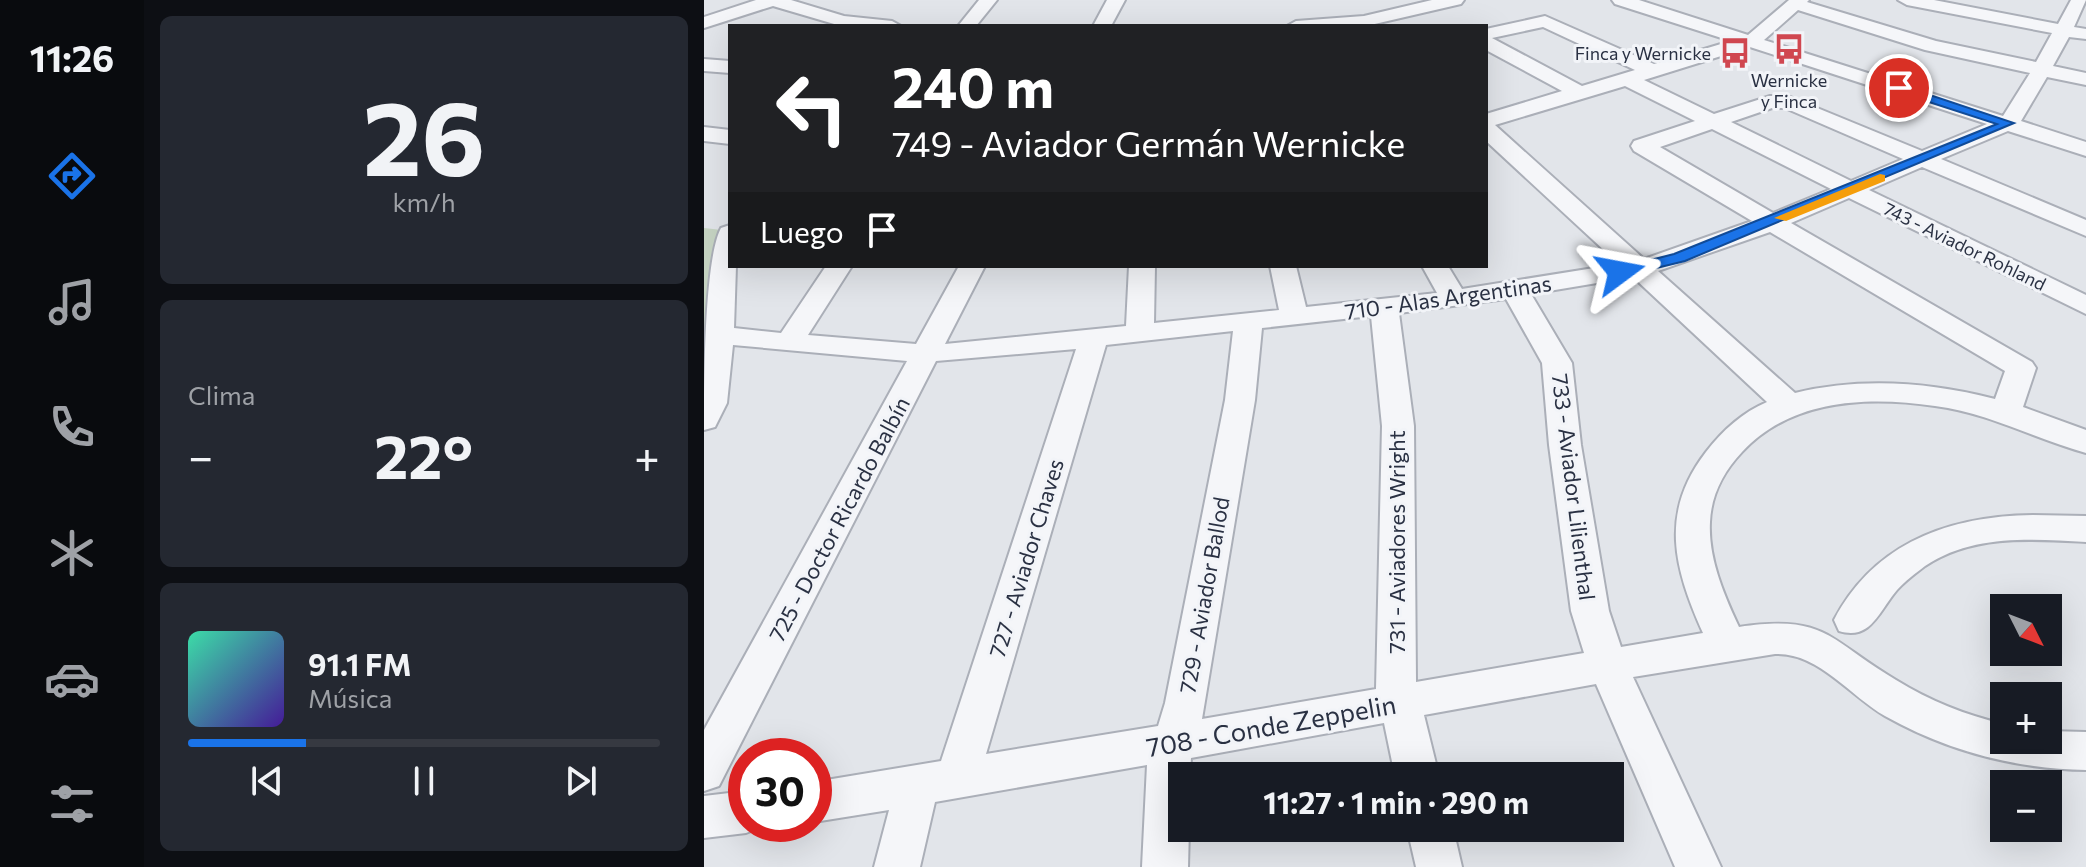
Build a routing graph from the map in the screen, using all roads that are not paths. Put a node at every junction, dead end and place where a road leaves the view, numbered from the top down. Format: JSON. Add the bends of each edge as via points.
{"nodes":[{"id":1,"x":773,"y":0,"type":"edge"},
{"id":2,"x":988,"y":0,"type":"edge"},
{"id":3,"x":1116,"y":0,"type":"edge"},
{"id":4,"x":1343,"y":0,"type":"edge"},
{"id":5,"x":1621,"y":0,"type":"edge"},
{"id":6,"x":1907,"y":0,"type":"edge"},
{"id":7,"x":2080,"y":0,"type":"edge"},
{"id":8,"x":1797,"y":2,"type":"edge"},
{"id":9,"x":1469,"y":5,"type":"edge"},
{"id":10,"x":704,"y":23,"type":"edge"},
{"id":11,"x":1367,"y":23,"type":"edge"},
{"id":12,"x":872,"y":24,"type":"edge"},
{"id":13,"x":969,"y":24,"type":"edge"},
{"id":14,"x":1103,"y":24,"type":"edge"},
{"id":15,"x":1343,"y":24,"type":"edge"},
{"id":16,"x":1512,"y":26,"type":"junction"},
{"id":17,"x":2075,"y":32,"type":"edge"},
{"id":18,"x":1488,"y":33,"type":"edge"},
{"id":19,"x":1751,"y":41,"type":"junction"},
{"id":20,"x":1488,"y":43,"type":"edge"},
{"id":21,"x":704,"y":65,"type":"edge"},
{"id":22,"x":728,"y":67,"type":"edge"},
{"id":23,"x":2040,"y":71,"type":"junction"},
{"id":24,"x":1656,"y":72,"type":"junction"},
{"id":25,"x":2086,"y":79,"type":"edge"},
{"id":26,"x":1629,"y":80,"type":"junction"},
{"id":27,"x":1582,"y":94,"type":"junction"},
{"id":28,"x":1488,"y":120,"type":"edge"},
{"id":29,"x":1711,"y":121,"type":"junction"},
{"id":30,"x":2008,"y":123,"type":"junction"},
{"id":31,"x":1488,"y":131,"type":"edge"},
{"id":32,"x":704,"y":134,"type":"edge"},
{"id":33,"x":728,"y":137,"type":"edge"},
{"id":34,"x":2086,"y":149,"type":"edge"},
{"id":35,"x":1923,"y":160,"type":"junction"},
{"id":36,"x":1850,"y":190,"type":"junction"},
{"id":37,"x":704,"y":223,"type":"edge"},
{"id":38,"x":1770,"y":223,"type":"junction"},
{"id":39,"x":728,"y":225,"type":"edge"},
{"id":40,"x":2086,"y":229,"type":"edge"},
{"id":41,"x":728,"y":237,"type":"edge"},
{"id":42,"x":838,"y":268,"type":"edge"},
{"id":43,"x":971,"y":268,"type":"edge"},
{"id":44,"x":1142,"y":268,"type":"edge"},
{"id":45,"x":1283,"y":268,"type":"edge"},
{"id":46,"x":1436,"y":268,"type":"edge"},
{"id":47,"x":1641,"y":268,"type":"junction"},
{"id":48,"x":1514,"y":289,"type":"junction"},
{"id":49,"x":1454,"y":299,"type":"junction"},
{"id":50,"x":2086,"y":306,"type":"edge"},
{"id":51,"x":1384,"y":307,"type":"junction"},
{"id":52,"x":1295,"y":317,"type":"junction"},
{"id":53,"x":1248,"y":323,"type":"junction"},
{"id":54,"x":1140,"y":333,"type":"junction"},
{"id":55,"x":717,"y":335,"type":"junction"},
{"id":56,"x":1094,"y":338,"type":"junction"},
{"id":57,"x":790,"y":341,"type":"junction"},
{"id":58,"x":927,"y":354,"type":"junction"},
{"id":59,"x":1788,"y":404,"type":"junction"},
{"id":60,"x":2006,"y":412,"type":"junction"},
{"id":61,"x":704,"y":420,"type":"edge"},
{"id":62,"x":2086,"y":442,"type":"edge"},
{"id":63,"x":2086,"y":529,"type":"edge"},
{"id":64,"x":1853,"y":620,"type":"dead end"},
{"id":65,"x":1728,"y":644,"type":"junction"},
{"id":66,"x":1608,"y":666,"type":"junction"},
{"id":67,"x":1399,"y":702,"type":"junction"},
{"id":68,"x":1175,"y":742,"type":"junction"},
{"id":69,"x":2086,"y":751,"type":"edge"},
{"id":70,"x":1414,"y":762,"type":"edge"},
{"id":71,"x":704,"y":772,"type":"edge"},
{"id":72,"x":937,"y":782,"type":"junction"},
{"id":73,"x":832,"y":799,"type":"edge"},
{"id":74,"x":728,"y":814,"type":"edge"},
{"id":75,"x":704,"y":817,"type":"edge"},
{"id":76,"x":1433,"y":842,"type":"edge"},
{"id":77,"x":897,"y":867,"type":"edge"},
{"id":78,"x":1165,"y":867,"type":"edge"},
{"id":79,"x":1439,"y":867,"type":"edge"},
{"id":80,"x":1698,"y":867,"type":"edge"}],
"edges":[{"from":1,"to":10,"type":"street"},
{"from":1,"to":12,"type":"street","via":[[842,21]]},
{"from":2,"to":13,"type":"street"},
{"from":3,"to":14,"type":"street"},
{"from":4,"to":11,"type":"street"},
{"from":5,"to":19,"type":"street"},
{"from":6,"to":17,"type":"street"},
{"from":7,"to":17,"type":"street"},
{"from":8,"to":19,"type":"street"},
{"from":8,"to":23,"type":"street","via":[[1932,46]]},
{"from":9,"to":11,"type":"street"},
{"from":9,"to":16,"type":"street"},
{"from":11,"to":15,"type":"street"},
{"from":16,"to":18,"type":"street"},
{"from":16,"to":24,"type":"street","via":[[1543,20]]},
{"from":17,"to":23,"type":"street"},
{"from":19,"to":24,"type":"street"},
{"from":19,"to":30,"type":"street"},
{"from":20,"to":27,"type":"street"},
{"from":21,"to":22,"type":"street"},
{"from":23,"to":25,"type":"street"},
{"from":23,"to":30,"type":"street"},
{"from":24,"to":26,"type":"street"},
{"from":26,"to":27,"type":"street"},
{"from":26,"to":29,"type":"street","name":"743 - Aviador Rohland"},
{"from":27,"to":28,"type":"street"},
{"from":29,"to":35,"type":"street","via":[[1770,102],[1795,104]]},
{"from":29,"to":36,"type":"street","name":"743 - Aviador Rohland"},
{"from":29,"to":38,"type":"street","via":[[1642,146]]},
{"from":30,"to":34,"type":"street"},
{"from":30,"to":35,"type":"street","name":"710 - Alas Argentinas"},
{"from":31,"to":47,"type":"street"},
{"from":32,"to":33,"type":"street"},
{"from":35,"to":36,"type":"street","name":"710 - Alas Argentinas"},
{"from":35,"to":40,"type":"street"},
{"from":36,"to":38,"type":"street","name":"710 - Alas Argentinas"},
{"from":36,"to":50,"type":"street","name":"743 - Aviador Rohland"},
{"from":37,"to":39,"type":"street"},
{"from":38,"to":47,"type":"street","name":"710 - Alas Argentinas"},
{"from":38,"to":60,"type":"street","via":[[2031,362]]},
{"from":41,"to":55,"type":"street"},
{"from":42,"to":57,"type":"street"},
{"from":43,"to":58,"type":"street","name":"725 - Doctor Ricardo Balbín"},
{"from":44,"to":54,"type":"street"},
{"from":45,"to":52,"type":"street"},
{"from":46,"to":49,"type":"street"},
{"from":47,"to":48,"type":"street","name":"710 - Alas Argentinas"},
{"from":47,"to":59,"type":"street"},
{"from":48,"to":49,"type":"street","name":"710 - Alas Argentinas"},
{"from":48,"to":66,"type":"street","name":"733 - Aviador Lilienthal","via":[[1561,376],[1581,563]]},
{"from":49,"to":51,"type":"street","name":"710 - Alas Argentinas"},
{"from":51,"to":52,"type":"street","name":"710 - Alas Argentinas"},
{"from":51,"to":67,"type":"street","name":"731 - Aviadores Wright","via":[[1398,426]]},
{"from":52,"to":53,"type":"street","name":"710 - Alas Argentinas"},
{"from":53,"to":54,"type":"street","name":"710 - Alas Argentinas"},
{"from":53,"to":68,"type":"street","name":"729 - Aviador Ballod","via":[[1240,400]]},
{"from":54,"to":56,"type":"street","name":"710 - Alas Argentinas"},
{"from":55,"to":57,"type":"street","name":"710 - Alas Argentinas"},
{"from":55,"to":61,"type":"street","via":[[717,377]]},
{"from":56,"to":58,"type":"street","name":"710 - Alas Argentinas"},
{"from":56,"to":72,"type":"street","name":"727 - Aviador Chaves"},
{"from":57,"to":58,"type":"street","name":"710 - Alas Argentinas"},
{"from":58,"to":71,"type":"street","name":"725 - Doctor Ricardo Balbín"},
{"from":59,"to":60,"type":"street","via":[[1884,393],[1951,398]]},
{"from":59,"to":65,"type":"street","via":[[1724,449],[1700,484],[1692,521],[1696,568]]},
{"from":60,"to":62,"type":"street"},
{"from":63,"to":64,"type":"street","via":[[1990,527],[1932,546],[1892,572]]},
{"from":65,"to":66,"type":"street","name":"708 - Conde Zeppelin"},
{"from":65,"to":69,"type":"street","name":"708 - Conde Zeppelin","via":[[1797,638],[1924,716],[2022,746]]},
{"from":66,"to":67,"type":"street","name":"708 - Conde Zeppelin"},
{"from":66,"to":80,"type":"street","name":"733 - Aviador Lilienthal"},
{"from":67,"to":68,"type":"street","name":"708 - Conde Zeppelin"},
{"from":67,"to":70,"type":"street","name":"731 - Aviadores Wright"},
{"from":68,"to":72,"type":"street","name":"708 - Conde Zeppelin"},
{"from":68,"to":78,"type":"street","name":"729 - Aviador Ballod","via":[[1168,775]]},
{"from":72,"to":73,"type":"street","name":"708 - Conde Zeppelin"},
{"from":72,"to":77,"type":"street","name":"727 - Aviador Chaves"},
{"from":74,"to":75,"type":"street"},
{"from":76,"to":79,"type":"street"}]}
